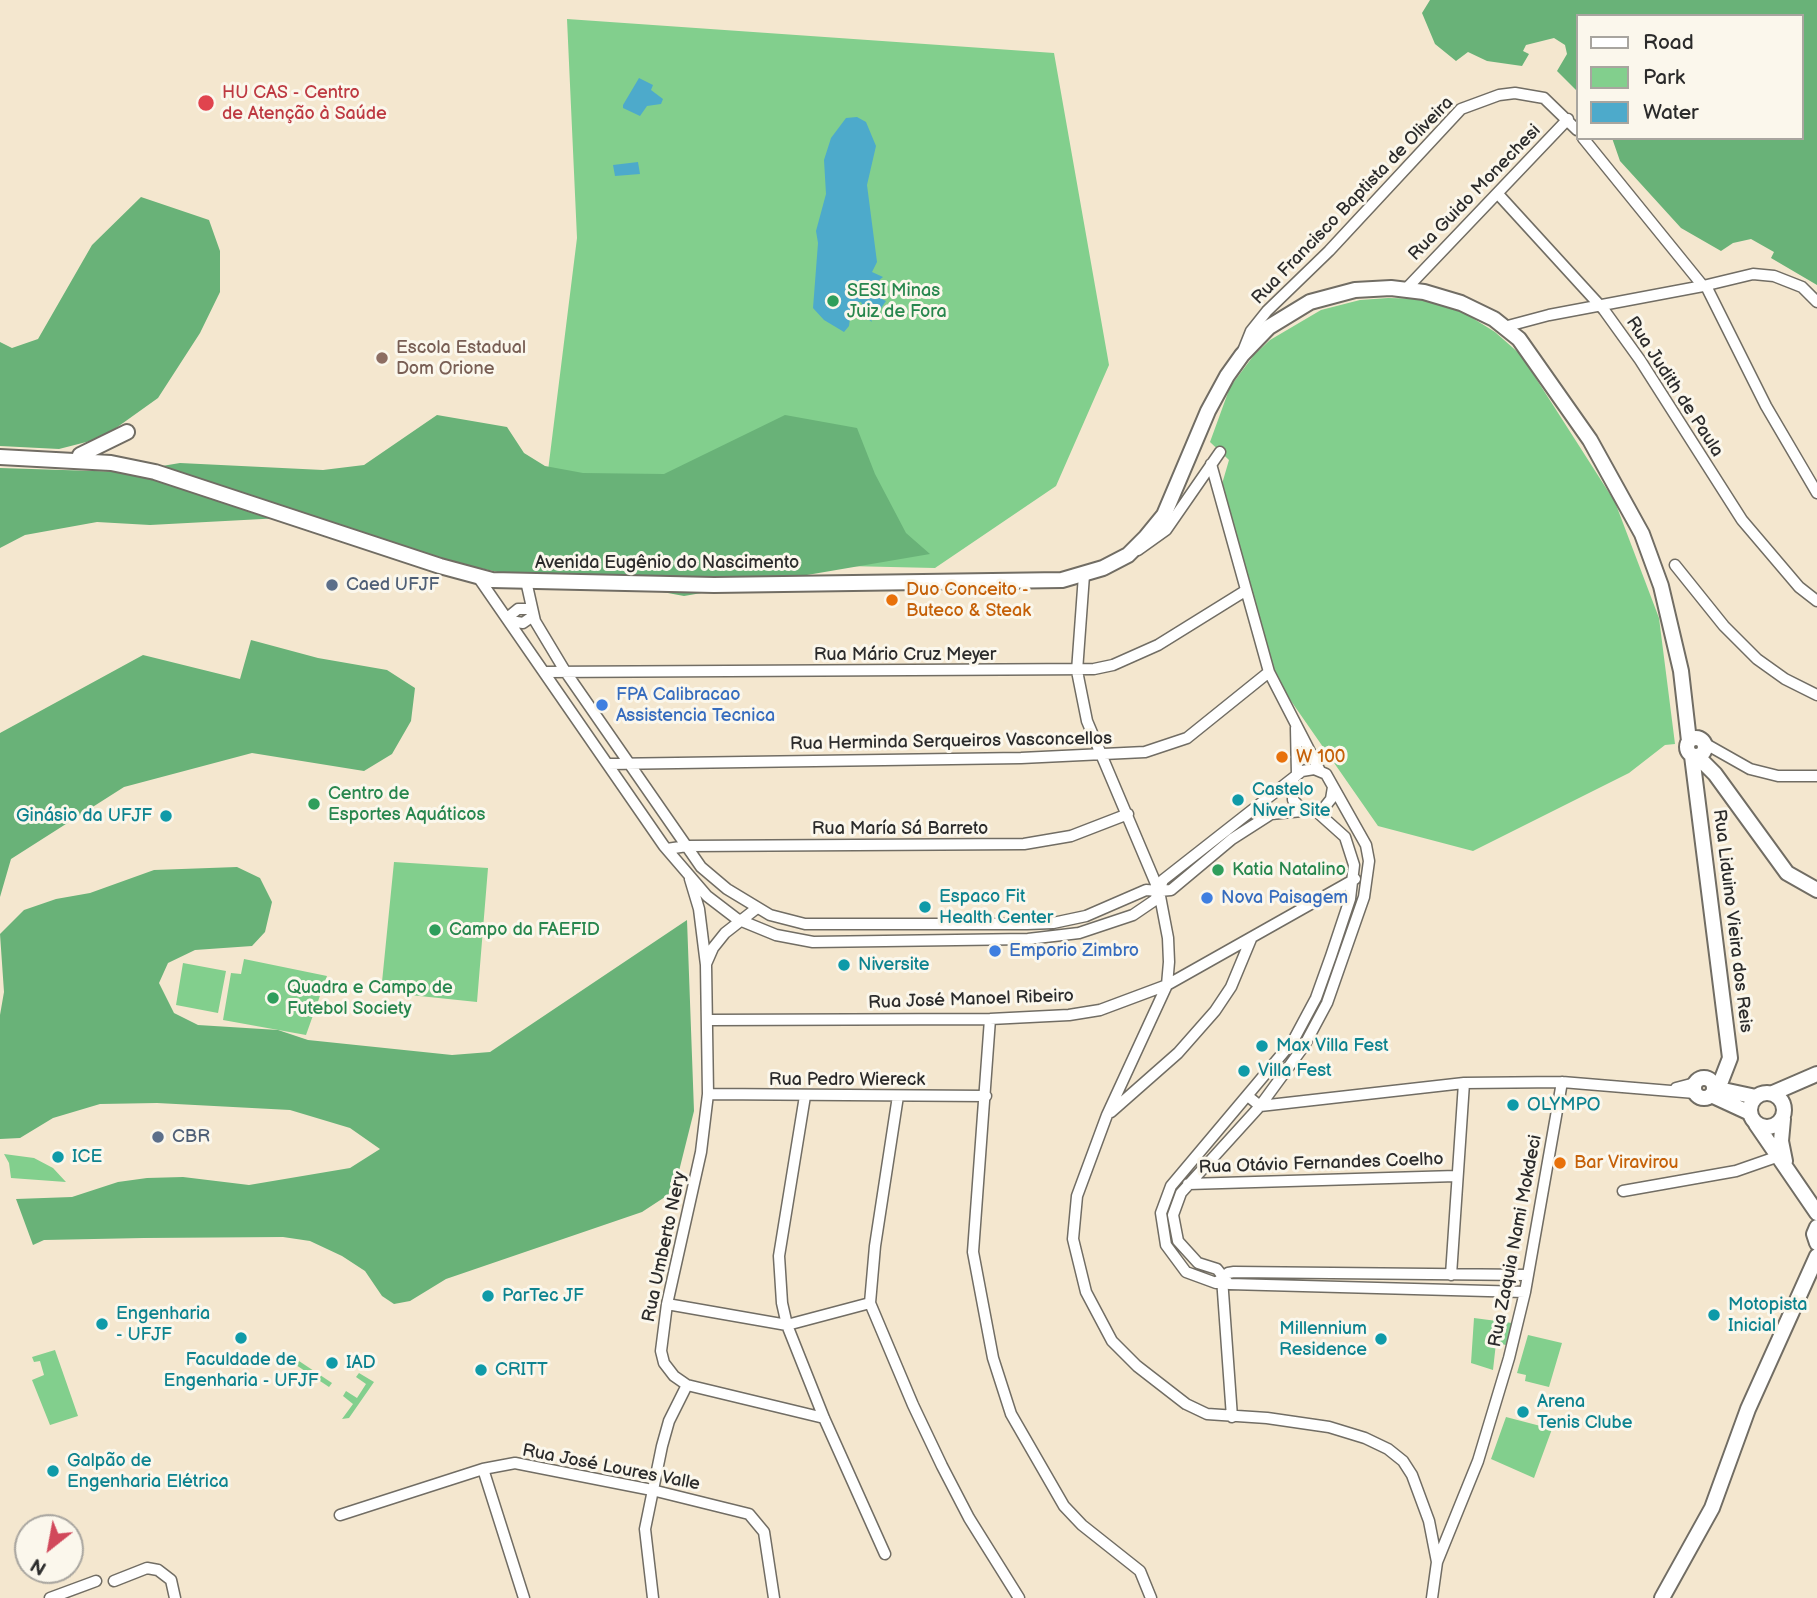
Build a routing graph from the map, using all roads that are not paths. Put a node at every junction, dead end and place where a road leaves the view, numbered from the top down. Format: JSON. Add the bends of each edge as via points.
{"nodes":[{"id":1,"x":1568,"y":119,"type":"junction"},
{"id":2,"x":1576,"y":129,"type":"edge"},
{"id":3,"x":1585,"y":140,"type":"edge"},
{"id":4,"x":1498,"y":194,"type":"junction"},
{"id":5,"x":1704,"y":286,"type":"junction"},
{"id":6,"x":1405,"y":290,"type":"junction"},
{"id":7,"x":1817,"y":302,"type":"edge"},
{"id":8,"x":1600,"y":306,"type":"junction"},
{"id":9,"x":1504,"y":327,"type":"junction"},
{"id":10,"x":1242,"y":355,"type":"junction"},
{"id":11,"x":127,"y":432,"type":"dead end"},
{"id":12,"x":1220,"y":452,"type":"dead end"},
{"id":13,"x":80,"y":455,"type":"junction"},
{"id":14,"x":3,"y":457,"type":"edge"},
{"id":15,"x":1187,"y":464,"type":"junction"},
{"id":16,"x":1211,"y":464,"type":"junction"},
{"id":17,"x":1817,"y":493,"type":"edge"},
{"id":18,"x":260,"y":507,"type":"junction"},
{"id":19,"x":1128,"y":555,"type":"junction"},
{"id":20,"x":1675,"y":565,"type":"dead end"},
{"id":21,"x":1084,"y":575,"type":"junction"},
{"id":22,"x":478,"y":577,"type":"junction"},
{"id":23,"x":526,"y":582,"type":"junction"},
{"id":24,"x":1245,"y":591,"type":"junction"},
{"id":25,"x":1817,"y":601,"type":"edge"},
{"id":26,"x":532,"y":612,"type":"junction"},
{"id":27,"x":509,"y":619,"type":"junction"},
{"id":28,"x":565,"y":671,"type":"junction"},
{"id":29,"x":1077,"y":671,"type":"junction"},
{"id":30,"x":1269,"y":672,"type":"junction"},
{"id":31,"x":545,"y":673,"type":"junction"},
{"id":32,"x":1817,"y":695,"type":"edge"},
{"id":33,"x":1295,"y":721,"type":"junction"},
{"id":34,"x":1698,"y":747,"type":"junction"},
{"id":35,"x":1100,"y":756,"type":"junction"},
{"id":36,"x":630,"y":762,"type":"junction"},
{"id":37,"x":608,"y":764,"type":"junction"},
{"id":38,"x":1320,"y":771,"type":"junction"},
{"id":39,"x":1817,"y":776,"type":"edge"},
{"id":40,"x":1295,"y":777,"type":"junction"},
{"id":41,"x":1333,"y":786,"type":"junction"},
{"id":42,"x":1303,"y":810,"type":"junction"},
{"id":43,"x":1316,"y":811,"type":"junction"},
{"id":44,"x":1128,"y":814,"type":"junction"},
{"id":45,"x":687,"y":846,"type":"junction"},
{"id":46,"x":1204,"y":847,"type":"junction"},
{"id":47,"x":667,"y":849,"type":"junction"},
{"id":48,"x":1211,"y":856,"type":"junction"},
{"id":49,"x":1368,"y":872,"type":"junction"},
{"id":50,"x":689,"y":875,"type":"junction"},
{"id":51,"x":1353,"y":880,"type":"junction"},
{"id":52,"x":1817,"y":890,"type":"edge"},
{"id":53,"x":1159,"y":891,"type":"junction"},
{"id":54,"x":757,"y":908,"type":"junction"},
{"id":55,"x":740,"y":920,"type":"junction"},
{"id":56,"x":1027,"y":924,"type":"junction"},
{"id":57,"x":845,"y":925,"type":"junction"},
{"id":58,"x":940,"y":925,"type":"junction"},
{"id":59,"x":1251,"y":938,"type":"junction"},
{"id":60,"x":1028,"y":939,"type":"junction"},
{"id":61,"x":939,"y":941,"type":"junction"},
{"id":62,"x":844,"y":942,"type":"junction"},
{"id":63,"x":1331,"y":956,"type":"junction"},
{"id":64,"x":1343,"y":959,"type":"junction"},
{"id":65,"x":706,"y":965,"type":"junction"},
{"id":66,"x":1167,"y":985,"type":"junction"},
{"id":67,"x":990,"y":1018,"type":"junction"},
{"id":68,"x":708,"y":1020,"type":"junction"},
{"id":69,"x":1304,"y":1022,"type":"junction"},
{"id":70,"x":1315,"y":1027,"type":"junction"},
{"id":71,"x":1817,"y":1074,"type":"edge"},
{"id":72,"x":1562,"y":1082,"type":"junction"},
{"id":73,"x":1464,"y":1083,"type":"junction"},
{"id":74,"x":1695,"y":1088,"type":"joint"},
{"id":75,"x":1714,"y":1091,"type":"junction"},
{"id":76,"x":1773,"y":1093,"type":"junction"},
{"id":77,"x":708,"y":1094,"type":"junction"},
{"id":78,"x":805,"y":1096,"type":"junction"},
{"id":79,"x":898,"y":1096,"type":"junction"},
{"id":80,"x":986,"y":1096,"type":"junction"},
{"id":81,"x":1249,"y":1097,"type":"junction"},
{"id":82,"x":1756,"y":1097,"type":"junction"},
{"id":83,"x":1260,"y":1106,"type":"junction"},
{"id":84,"x":1107,"y":1115,"type":"junction"},
{"id":85,"x":1753,"y":1118,"type":"junction"},
{"id":86,"x":1783,"y":1119,"type":"junction"},
{"id":87,"x":1783,"y":1159,"type":"junction"},
{"id":88,"x":1456,"y":1176,"type":"junction"},
{"id":89,"x":1188,"y":1184,"type":"junction"},
{"id":90,"x":1623,"y":1191,"type":"dead end"},
{"id":91,"x":1817,"y":1213,"type":"edge"},
{"id":92,"x":1817,"y":1227,"type":"edge"},
{"id":93,"x":1817,"y":1243,"type":"edge"},
{"id":94,"x":1817,"y":1256,"type":"edge"},
{"id":95,"x":1451,"y":1275,"type":"junction"},
{"id":96,"x":1528,"y":1275,"type":"junction"},
{"id":97,"x":1222,"y":1278,"type":"junction"},
{"id":98,"x":1525,"y":1292,"type":"junction"},
{"id":99,"x":870,"y":1303,"type":"junction"},
{"id":100,"x":667,"y":1304,"type":"junction"},
{"id":101,"x":787,"y":1325,"type":"junction"},
{"id":102,"x":687,"y":1385,"type":"junction"},
{"id":103,"x":1233,"y":1417,"type":"junction"},
{"id":104,"x":824,"y":1418,"type":"junction"},
{"id":105,"x":483,"y":1469,"type":"junction"},
{"id":106,"x":652,"y":1490,"type":"junction"},
{"id":107,"x":340,"y":1516,"type":"dead end"},
{"id":108,"x":885,"y":1553,"type":"dead end"},
{"id":109,"x":1437,"y":1562,"type":"junction"},
{"id":110,"x":96,"y":1581,"type":"dead end"},
{"id":111,"x":114,"y":1581,"type":"dead end"},
{"id":112,"x":50,"y":1598,"type":"edge"},
{"id":113,"x":176,"y":1598,"type":"edge"},
{"id":114,"x":524,"y":1598,"type":"edge"},
{"id":115,"x":653,"y":1598,"type":"edge"},
{"id":116,"x":774,"y":1598,"type":"edge"},
{"id":117,"x":1019,"y":1598,"type":"edge"},
{"id":118,"x":1151,"y":1598,"type":"edge"},
{"id":119,"x":1433,"y":1598,"type":"edge"},
{"id":120,"x":1662,"y":1598,"type":"edge"}],
"edges":[{"from":1,"to":2,"type":"street","name":"Rua Francisco Baptista de Oliveira"},
{"from":1,"to":4,"type":"street","name":"Rua Guido Monechesi"},
{"from":1,"to":10,"type":"street","name":"Rua Francisco Baptista de Oliveira","via":[[1544,98],[1515,93],[1479,100],[1461,109],[1267,312],[1251,331]]},
{"from":3,"to":5,"type":"street"},
{"from":4,"to":6,"type":"street","name":"Rua Guido Monechesi"},
{"from":4,"to":8,"type":"street","name":"Rua Judith de Paula"},
{"from":5,"to":7,"type":"street","via":[[1753,274],[1774,276],[1802,287]]},
{"from":5,"to":8,"type":"street"},
{"from":5,"to":17,"type":"street"},
{"from":6,"to":9,"type":"street","name":"Avenida Eugênio do Nascimento","via":[[1461,303]]},
{"from":6,"to":10,"type":"street","name":"Avenida Eugênio do Nascimento","via":[[1355,290],[1310,302],[1269,327]]},
{"from":8,"to":9,"type":"street"},
{"from":8,"to":25,"type":"street","name":"Rua Judith de Paula","via":[[1742,520],[1799,587]]},
{"from":9,"to":34,"type":"street","name":"Avenida Eugênio do Nascimento","via":[[1541,367],[1590,440],[1642,534],[1672,624],[1688,720]]},
{"from":10,"to":15,"type":"street","name":"Avenida Eugênio do Nascimento","via":[[1208,411]]},
{"from":11,"to":13,"type":"street"},
{"from":12,"to":16,"type":"street"},
{"from":13,"to":14,"type":"street","name":"Avenida Eugênio do Nascimento"},
{"from":13,"to":18,"type":"street","name":"Avenida Eugênio do Nascimento","via":[[157,467]]},
{"from":14,"to":18,"type":"street","name":"Avenida Eugênio do Nascimento","via":[[155,472]]},
{"from":15,"to":19,"type":"street","name":"Avenida Eugênio do Nascimento","via":[[1164,515]]},
{"from":15,"to":21,"type":"street","name":"Avenida Eugênio do Nascimento","via":[[1139,534]]},
{"from":16,"to":19,"type":"street","via":[[1166,530]]},
{"from":16,"to":24,"type":"street"},
{"from":18,"to":22,"type":"street","name":"Avenida Eugênio do Nascimento"},
{"from":19,"to":21,"type":"street","name":"Avenida Eugênio do Nascimento"},
{"from":20,"to":32,"type":"street","via":[[1706,607],[1757,659]]},
{"from":21,"to":23,"type":"street","name":"Avenida Eugênio do Nascimento","via":[[968,583]]},
{"from":21,"to":29,"type":"street"},
{"from":22,"to":23,"type":"street","name":"Avenida Eugênio do Nascimento"},
{"from":22,"to":27,"type":"street"},
{"from":23,"to":26,"type":"street"},
{"from":24,"to":29,"type":"street","name":"Rua Mário Cruz Meyer","via":[[1158,645],[1113,665]]},
{"from":24,"to":30,"type":"street"},
{"from":26,"to":27,"type":"street","via":[[523,623]]},
{"from":26,"to":28,"type":"street"},
{"from":27,"to":31,"type":"street"},
{"from":28,"to":29,"type":"street","name":"Rua Mário Cruz Meyer"},
{"from":28,"to":31,"type":"street","name":"Rua Mário Cruz Meyer"},
{"from":28,"to":36,"type":"street"},
{"from":29,"to":35,"type":"street"},
{"from":30,"to":33,"type":"street"},
{"from":30,"to":35,"type":"street","name":"Rua Herminda Serqueiros Vasconcellos","via":[[1188,738],[1145,752]]},
{"from":31,"to":37,"type":"street"},
{"from":33,"to":38,"type":"street"},
{"from":33,"to":40,"type":"street"},
{"from":34,"to":39,"type":"street","via":[[1778,776]]},
{"from":34,"to":52,"type":"street","via":[[1787,873]]},
{"from":34,"to":75,"type":"street","name":"Rua Liduino Vieira dos Reis","via":[[1730,1058]]},
{"from":35,"to":36,"type":"street","name":"Rua Herminda Serqueiros Vasconcellos"},
{"from":35,"to":44,"type":"street"},
{"from":36,"to":37,"type":"street","name":"Rua Herminda Serqueiros Vasconcellos"},
{"from":36,"to":45,"type":"street"},
{"from":37,"to":47,"type":"street"},
{"from":38,"to":40,"type":"street","via":[[1307,769]]},
{"from":38,"to":41,"type":"street"},
{"from":40,"to":42,"type":"street","via":[[1293,800]]},
{"from":40,"to":46,"type":"street"},
{"from":41,"to":43,"type":"street","via":[[1332,799]]},
{"from":41,"to":49,"type":"street","via":[[1366,845]]},
{"from":42,"to":43,"type":"street"},
{"from":42,"to":48,"type":"street","via":[[1271,814]]},
{"from":43,"to":51,"type":"street","via":[[1345,837],[1352,851]]},
{"from":44,"to":45,"type":"street","name":"Rua María Sá Barreto","via":[[1072,836],[1024,844]]},
{"from":44,"to":53,"type":"street"},
{"from":45,"to":47,"type":"street","name":"Rua María Sá Barreto"},
{"from":45,"to":54,"type":"street","via":[[701,867]]},
{"from":46,"to":48,"type":"street"},
{"from":46,"to":53,"type":"street","via":[[1163,880]]},
{"from":47,"to":50,"type":"street"},
{"from":48,"to":53,"type":"street","via":[[1171,890]]},
{"from":49,"to":51,"type":"street","name":"Rua José Manoel Ribeiro"},
{"from":49,"to":64,"type":"street"},
{"from":50,"to":55,"type":"street","via":[[707,896]]},
{"from":50,"to":65,"type":"street","name":"Rua Umberto Nery","via":[[699,909]]},
{"from":51,"to":59,"type":"street","name":"Rua José Manoel Ribeiro"},
{"from":51,"to":63,"type":"street"},
{"from":53,"to":56,"type":"street","via":[[1146,890],[1086,916]]},
{"from":53,"to":60,"type":"street","via":[[1155,900],[1133,915],[1105,926]]},
{"from":53,"to":66,"type":"street","via":[[1168,938]]},
{"from":54,"to":55,"type":"street"},
{"from":54,"to":57,"type":"street","via":[[805,924]]},
{"from":55,"to":62,"type":"street","via":[[776,935]]},
{"from":55,"to":65,"type":"street","via":[[719,940]]},
{"from":56,"to":58,"type":"street"},
{"from":56,"to":60,"type":"street"},
{"from":57,"to":58,"type":"street"},
{"from":57,"to":62,"type":"street"},
{"from":58,"to":61,"type":"street"},
{"from":59,"to":66,"type":"street","name":"Rua José Manoel Ribeiro"},
{"from":59,"to":84,"type":"street","via":[[1231,987],[1215,1011],[1178,1053]]},
{"from":60,"to":61,"type":"street"},
{"from":61,"to":62,"type":"street"},
{"from":63,"to":64,"type":"street"},
{"from":63,"to":69,"type":"street"},
{"from":64,"to":70,"type":"street"},
{"from":65,"to":68,"type":"street","name":"Rua Umberto Nery"},
{"from":66,"to":67,"type":"street","name":"Rua José Manoel Ribeiro","via":[[1100,1010]]},
{"from":66,"to":84,"type":"street"},
{"from":67,"to":68,"type":"street","name":"Rua José Manoel Ribeiro"},
{"from":67,"to":80,"type":"street"},
{"from":68,"to":77,"type":"street","name":"Rua Umberto Nery"},
{"from":69,"to":70,"type":"street"},
{"from":69,"to":81,"type":"street"},
{"from":70,"to":83,"type":"street"},
{"from":71,"to":76,"type":"street"},
{"from":72,"to":73,"type":"street"},
{"from":72,"to":74,"type":"street"},
{"from":72,"to":96,"type":"street","name":"Rua Zaquia Nami Mokdeci"},
{"from":73,"to":83,"type":"street"},
{"from":73,"to":88,"type":"street"},
{"from":74,"to":75,"type":"street","via":[[1703,1098]]},
{"from":75,"to":82,"type":"street"},
{"from":75,"to":85,"type":"street"},
{"from":76,"to":82,"type":"street"},
{"from":76,"to":86,"type":"street","via":[[1784,1104]]},
{"from":77,"to":78,"type":"street","name":"Rua Pedro Wiereck"},
{"from":77,"to":100,"type":"street","name":"Rua Umberto Nery","via":[[701,1152]]},
{"from":78,"to":79,"type":"street","name":"Rua Pedro Wiereck"},
{"from":78,"to":101,"type":"street","via":[[779,1256]]},
{"from":79,"to":80,"type":"street","name":"Rua Pedro Wiereck"},
{"from":79,"to":99,"type":"street"},
{"from":80,"to":118,"type":"street","via":[[973,1252],[1001,1387],[1011,1414],[1064,1506],[1140,1571]]},
{"from":81,"to":83,"type":"street"},
{"from":81,"to":97,"type":"street","via":[[1178,1176],[1161,1213],[1166,1245],[1180,1267],[1209,1282]]},
{"from":82,"to":85,"type":"street"},
{"from":83,"to":89,"type":"street"},
{"from":84,"to":103,"type":"street","via":[[1086,1164],[1073,1219],[1075,1252],[1086,1292],[1112,1341],[1137,1366],[1186,1404],[1207,1414]]},
{"from":85,"to":86,"type":"street","via":[[1770,1128]]},
{"from":85,"to":87,"type":"street"},
{"from":86,"to":87,"type":"street"},
{"from":87,"to":90,"type":"street"},
{"from":87,"to":91,"type":"street"},
{"from":88,"to":89,"type":"street","name":"Rua Otávio Fernandes Coelho"},
{"from":88,"to":95,"type":"street"},
{"from":89,"to":97,"type":"street","via":[[1173,1215],[1178,1241],[1198,1263],[1217,1269]]},
{"from":92,"to":93,"type":"street"},
{"from":94,"to":120,"type":"street","via":[[1748,1409],[1712,1508]]},
{"from":95,"to":96,"type":"street"},
{"from":95,"to":97,"type":"street","via":[[1234,1272]]},
{"from":96,"to":98,"type":"street","name":"Rua Zaquia Nami Mokdeci"},
{"from":97,"to":98,"type":"street","via":[[1229,1284]]},
{"from":97,"to":103,"type":"street"},
{"from":98,"to":109,"type":"street","name":"Rua Zaquia Nami Mokdeci","via":[[1478,1461]]},
{"from":99,"to":101,"type":"street"},
{"from":99,"to":117,"type":"street","via":[[942,1466]]},
{"from":100,"to":101,"type":"street"},
{"from":100,"to":102,"type":"street","name":"Rua Umberto Nery","via":[[661,1351],[664,1363]]},
{"from":101,"to":104,"type":"street"},
{"from":102,"to":104,"type":"street"},
{"from":102,"to":106,"type":"street","via":[[669,1421]]},
{"from":103,"to":109,"type":"street","via":[[1329,1427],[1388,1449],[1412,1475],[1429,1521]]},
{"from":104,"to":108,"type":"street"},
{"from":105,"to":106,"type":"street","name":"Rua José Loures Valle","via":[[515,1463]]},
{"from":105,"to":107,"type":"street","name":"Rua José Loures Valle"},
{"from":105,"to":114,"type":"street"},
{"from":106,"to":115,"type":"street","via":[[645,1529]]},
{"from":106,"to":116,"type":"street","name":"Rua José Loures Valle","via":[[733,1509],[758,1521],[764,1532]]},
{"from":109,"to":119,"type":"street"},
{"from":110,"to":112,"type":"street"},
{"from":111,"to":113,"type":"street","via":[[147,1568],[158,1570],[171,1580]]}]}
